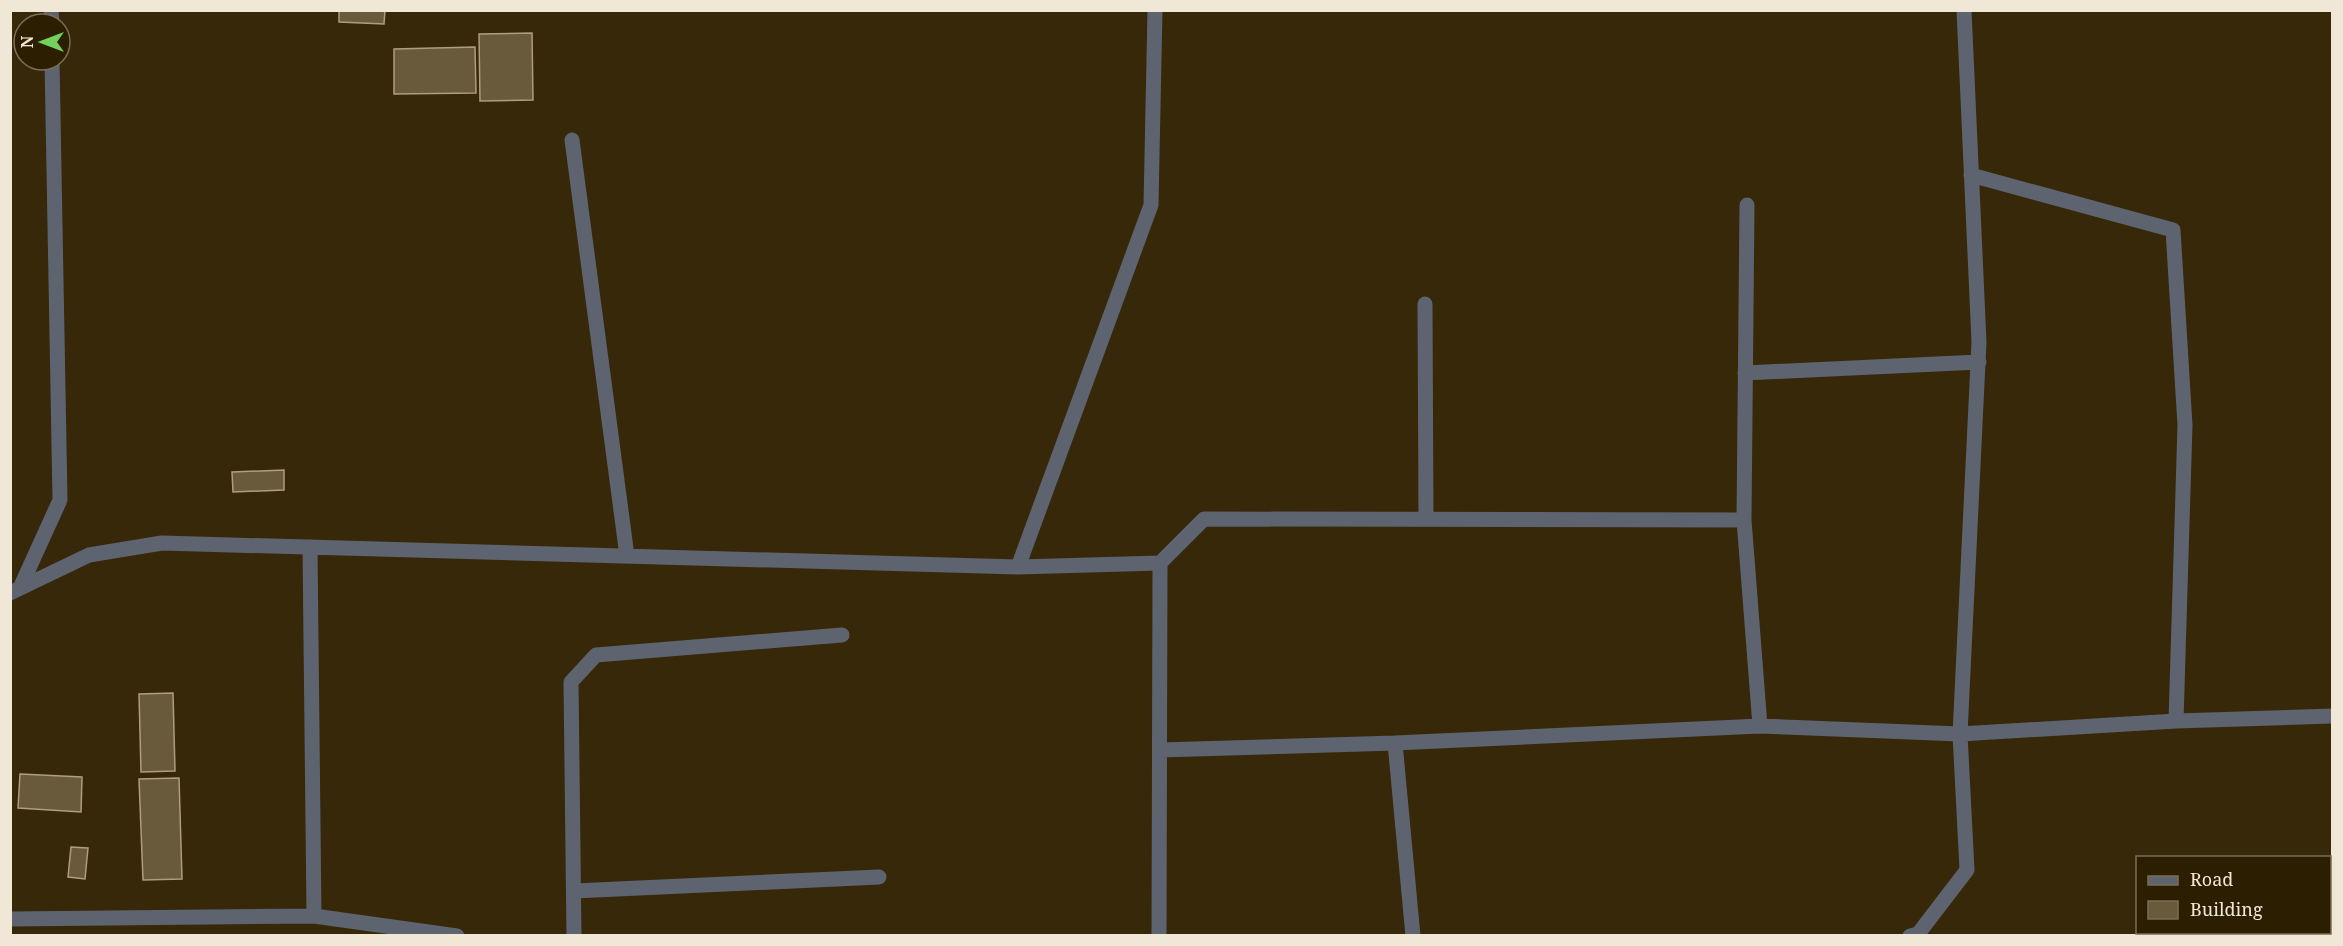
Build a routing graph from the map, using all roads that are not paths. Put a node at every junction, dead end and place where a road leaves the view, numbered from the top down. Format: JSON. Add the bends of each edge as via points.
{"nodes":[{"id":1,"x":1155,"y":10,"type":"edge"},
{"id":2,"x":1964,"y":10,"type":"edge"},
{"id":3,"x":52,"y":72,"type":"edge"},
{"id":4,"x":572,"y":140,"type":"dead end"},
{"id":5,"x":1971,"y":175,"type":"junction"},
{"id":6,"x":1746,"y":205,"type":"dead end"},
{"id":7,"x":1425,"y":304,"type":"dead end"},
{"id":8,"x":1979,"y":362,"type":"junction"},
{"id":9,"x":1745,"y":373,"type":"junction"},
{"id":10,"x":1426,"y":518,"type":"junction"},
{"id":11,"x":1744,"y":520,"type":"junction"},
{"id":12,"x":310,"y":547,"type":"junction"},
{"id":13,"x":627,"y":556,"type":"junction"},
{"id":14,"x":1160,"y":563,"type":"junction"},
{"id":15,"x":1018,"y":567,"type":"junction"},
{"id":16,"x":15,"y":590,"type":"edge"},
{"id":17,"x":842,"y":635,"type":"dead end"},
{"id":18,"x":2332,"y":716,"type":"edge"},
{"id":19,"x":2176,"y":721,"type":"junction"},
{"id":20,"x":1760,"y":726,"type":"junction"},
{"id":21,"x":1960,"y":734,"type":"junction"},
{"id":22,"x":1395,"y":743,"type":"junction"},
{"id":23,"x":1160,"y":750,"type":"junction"},
{"id":24,"x":879,"y":877,"type":"dead end"},
{"id":25,"x":574,"y":891,"type":"junction"},
{"id":26,"x":314,"y":916,"type":"junction"},
{"id":27,"x":10,"y":919,"type":"edge"},
{"id":28,"x":457,"y":936,"type":"edge"},
{"id":29,"x":574,"y":936,"type":"edge"},
{"id":30,"x":1159,"y":936,"type":"edge"},
{"id":31,"x":1413,"y":936,"type":"edge"},
{"id":32,"x":1910,"y":936,"type":"edge"}],
"edges":[{"from":1,"to":15,"type":"street","via":[[1151,205]]},
{"from":2,"to":5,"type":"street"},
{"from":3,"to":16,"type":"street","via":[[60,500]]},
{"from":4,"to":13,"type":"street"},
{"from":5,"to":8,"type":"street"},
{"from":5,"to":19,"type":"street","via":[[2173,230],[2185,425]]},
{"from":6,"to":9,"type":"street"},
{"from":7,"to":10,"type":"street"},
{"from":8,"to":9,"type":"street"},
{"from":8,"to":21,"type":"street"},
{"from":9,"to":11,"type":"street"},
{"from":10,"to":11,"type":"street"},
{"from":10,"to":14,"type":"street","via":[[1204,519]]},
{"from":11,"to":20,"type":"street"},
{"from":12,"to":13,"type":"street"},
{"from":12,"to":16,"type":"street","via":[[162,543],[89,555]]},
{"from":12,"to":26,"type":"street"},
{"from":13,"to":15,"type":"street"},
{"from":14,"to":15,"type":"street"},
{"from":14,"to":23,"type":"street"},
{"from":17,"to":25,"type":"street","via":[[596,655],[571,682]]},
{"from":18,"to":19,"type":"street"},
{"from":19,"to":21,"type":"street"},
{"from":20,"to":21,"type":"street"},
{"from":20,"to":22,"type":"street"},
{"from":21,"to":32,"type":"street","via":[[1967,870],[1918,934]]},
{"from":22,"to":23,"type":"street"},
{"from":22,"to":31,"type":"street"},
{"from":23,"to":30,"type":"street"},
{"from":24,"to":25,"type":"street"},
{"from":25,"to":29,"type":"street"},
{"from":26,"to":27,"type":"street"},
{"from":26,"to":28,"type":"street"}]}
